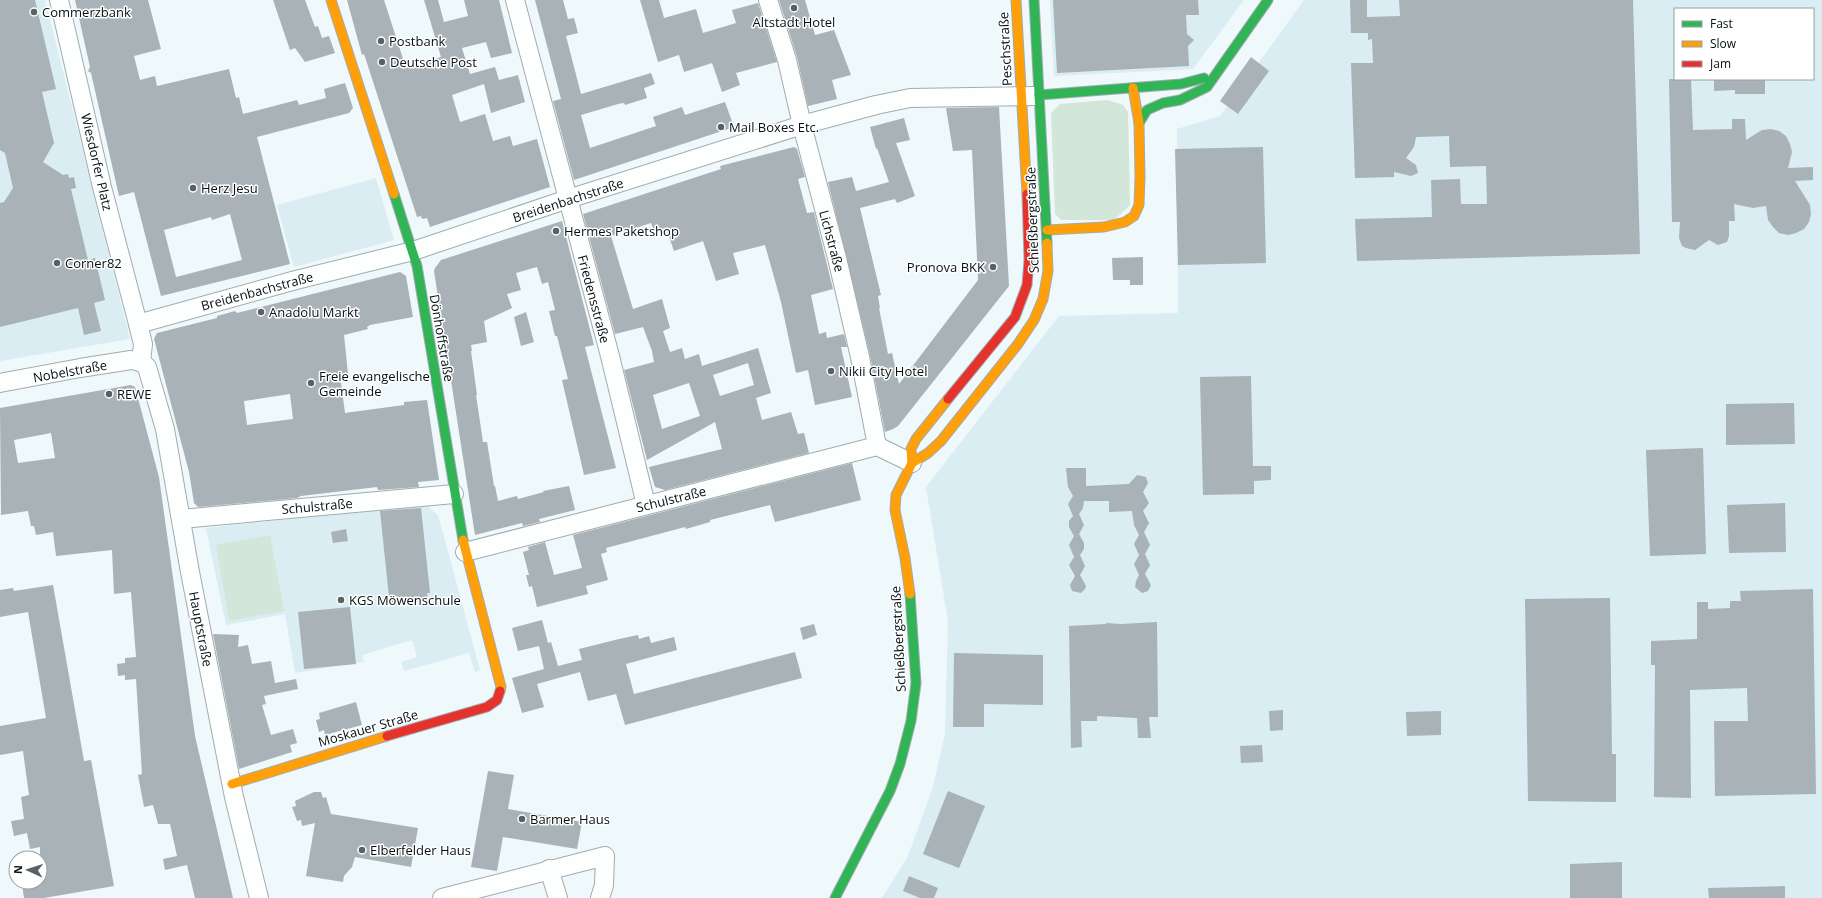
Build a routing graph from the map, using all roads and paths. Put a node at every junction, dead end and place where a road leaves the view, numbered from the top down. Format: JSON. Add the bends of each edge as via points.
{"nodes":[{"id":1,"x":59,"y":0,"type":"edge"},
{"id":2,"x":331,"y":0,"type":"edge"},
{"id":3,"x":515,"y":0,"type":"edge"},
{"id":4,"x":768,"y":0,"type":"edge"},
{"id":5,"x":1016,"y":0,"type":"edge"},
{"id":6,"x":1034,"y":0,"type":"edge"},
{"id":7,"x":1268,"y":0,"type":"edge"},
{"id":8,"x":1219,"y":69,"type":"junction"},
{"id":9,"x":1133,"y":88,"type":"junction"},
{"id":10,"x":1021,"y":96,"type":"junction"},
{"id":11,"x":1039,"y":96,"type":"junction"},
{"id":12,"x":1139,"y":122,"type":"junction"},
{"id":13,"x":802,"y":125,"type":"junction"},
{"id":14,"x":568,"y":199,"type":"junction"},
{"id":15,"x":1047,"y":230,"type":"junction"},
{"id":16,"x":413,"y":252,"type":"junction"},
{"id":17,"x":138,"y":324,"type":"junction"},
{"id":18,"x":141,"y":362,"type":"junction"},
{"id":19,"x":0,"y":383,"type":"edge"},
{"id":20,"x":877,"y":446,"type":"junction"},
{"id":21,"x":912,"y":463,"type":"junction"},
{"id":22,"x":454,"y":494,"type":"junction"},
{"id":23,"x":646,"y":505,"type":"junction"},
{"id":24,"x":181,"y":519,"type":"junction"},
{"id":25,"x":465,"y":552,"type":"junction"},
{"id":26,"x":501,"y":687,"type":"joint"},
{"id":27,"x":232,"y":784,"type":"junction"},
{"id":28,"x":550,"y":870,"type":"junction"},
{"id":29,"x":259,"y":898,"type":"edge"},
{"id":30,"x":442,"y":898,"type":"edge"},
{"id":31,"x":558,"y":898,"type":"edge"},
{"id":32,"x":600,"y":898,"type":"edge"},
{"id":33,"x":836,"y":898,"type":"edge"}],
"edges":[{"from":1,"to":17,"type":"street","name":"Wiesdorfer Platz","via":[[102,187]]},
{"from":2,"to":16,"type":"street","name":"Dönhoffstraße"},
{"from":3,"to":14,"type":"street","name":"Friedensstraße"},
{"from":4,"to":13,"type":"street","name":"Lichstraße"},
{"from":5,"to":10,"type":"street","name":"Peschstraße"},
{"from":6,"to":11,"type":"street"},
{"from":7,"to":8,"type":"street"},
{"from":8,"to":9,"type":"street","via":[[1198,81]]},
{"from":8,"to":12,"type":"street","via":[[1208,86],[1180,100],[1163,103],[1147,110]]},
{"from":9,"to":11,"type":"street"},
{"from":9,"to":12,"type":"street"},
{"from":10,"to":11,"type":"street","name":"Breidenbachstraße"},
{"from":10,"to":13,"type":"street","name":"Breidenbachstraße","via":[[910,98]]},
{"from":10,"to":21,"type":"street","name":"Schießbergstraße","via":[[1029,260],[1025,293],[1015,317],[916,439],[911,449]]},
{"from":11,"to":15,"type":"street","name":"Schießbergstraße"},
{"from":12,"to":15,"type":"street","via":[[1139,205],[1134,216],[1125,222],[1104,227]]},
{"from":13,"to":14,"type":"street","name":"Breidenbachstraße"},
{"from":13,"to":20,"type":"street","name":"Lichstraße","via":[[837,258]]},
{"from":14,"to":16,"type":"street","name":"Breidenbachstraße"},
{"from":14,"to":23,"type":"street","name":"Friedensstraße"},
{"from":15,"to":21,"type":"street","name":"Schießbergstraße","via":[[1046,281],[1042,304],[1034,320],[941,442],[928,454]]},
{"from":16,"to":17,"type":"street","name":"Breidenbachstraße","via":[[296,280]]},
{"from":16,"to":22,"type":"street","name":"Dönhoffstraße"},
{"from":17,"to":18,"type":"street","via":[[144,344]]},
{"from":18,"to":19,"type":"street","name":"Nobelstraße","via":[[130,360]]},
{"from":18,"to":24,"type":"street","name":"Hauptstraße","via":[[147,367],[165,429]]},
{"from":20,"to":21,"type":"street"},
{"from":20,"to":23,"type":"street","name":"Schulstraße"},
{"from":21,"to":33,"type":"street","name":"Schießbergstraße","via":[[896,495],[895,510],[912,612],[916,683],[911,721],[890,791]]},
{"from":22,"to":24,"type":"street","name":"Schulstraße"},
{"from":22,"to":25,"type":"street","name":"Dönhoffstraße"},
{"from":23,"to":25,"type":"street","name":"Schulstraße"},
{"from":24,"to":27,"type":"street","name":"Hauptstraße"},
{"from":25,"to":26,"type":"street","name":"Dönhoffstraße"},
{"from":26,"to":27,"type":"street","name":"Moskauer Straße","via":[[497,700],[487,707]]},
{"from":27,"to":29,"type":"street","name":"Hauptstraße"},
{"from":28,"to":30,"type":"street"},
{"from":28,"to":31,"type":"street"},
{"from":28,"to":32,"type":"street","via":[[605,856],[604,885]]}]}
